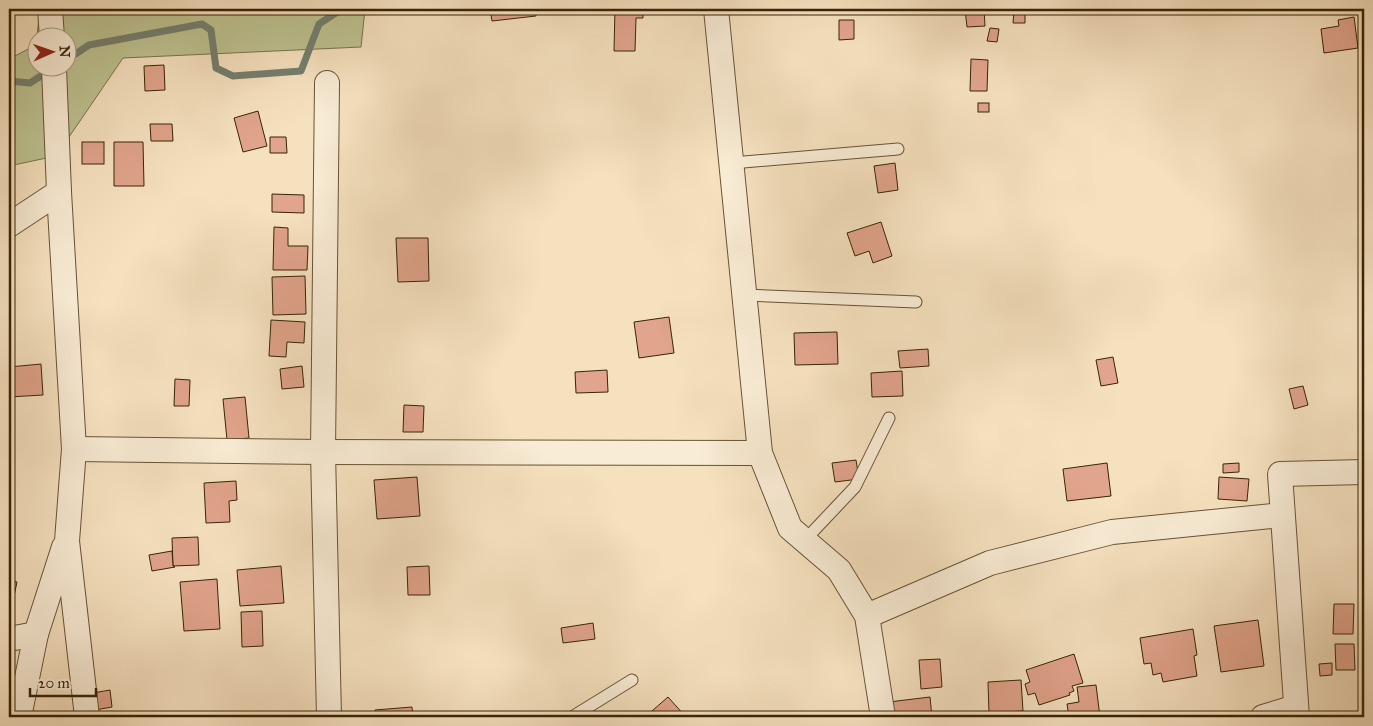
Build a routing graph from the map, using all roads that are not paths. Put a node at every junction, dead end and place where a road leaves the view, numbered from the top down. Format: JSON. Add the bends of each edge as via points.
{"nodes":[{"id":1,"x":50,"y":9,"type":"edge"},
{"id":2,"x":716,"y":9,"type":"edge"},
{"id":3,"x":51,"y":28,"type":"edge"},
{"id":4,"x":54,"y":78,"type":"edge"},
{"id":5,"x":327,"y":83,"type":"dead end"},
{"id":6,"x":898,"y":149,"type":"dead end"},
{"id":7,"x":732,"y":163,"type":"junction"},
{"id":8,"x":59,"y":192,"type":"junction"},
{"id":9,"x":9,"y":224,"type":"edge"},
{"id":10,"x":744,"y":295,"type":"junction"},
{"id":11,"x":916,"y":302,"type":"dead end"},
{"id":12,"x":889,"y":418,"type":"dead end"},
{"id":13,"x":74,"y":449,"type":"junction"},
{"id":14,"x":323,"y":452,"type":"junction"},
{"id":15,"x":760,"y":453,"type":"junction"},
{"id":16,"x":1364,"y":472,"type":"edge"},
{"id":17,"x":1282,"y":515,"type":"junction"},
{"id":18,"x":804,"y":540,"type":"junction"},
{"id":19,"x":67,"y":541,"type":"junction"},
{"id":20,"x":867,"y":616,"type":"junction"},
{"id":21,"x":36,"y":634,"type":"junction"},
{"id":22,"x":9,"y":639,"type":"edge"},
{"id":23,"x":632,"y":680,"type":"dead end"},
{"id":24,"x":1297,"y":712,"type":"edge"},
{"id":25,"x":18,"y":717,"type":"edge"},
{"id":26,"x":87,"y":717,"type":"edge"},
{"id":27,"x":329,"y":717,"type":"edge"},
{"id":28,"x":572,"y":717,"type":"edge"},
{"id":29,"x":883,"y":717,"type":"edge"},
{"id":30,"x":1263,"y":717,"type":"edge"}],
"edges":[{"from":1,"to":3,"type":"street"},
{"from":2,"to":7,"type":"street"},
{"from":4,"to":8,"type":"street"},
{"from":5,"to":14,"type":"street"},
{"from":6,"to":7,"type":"lane"},
{"from":7,"to":10,"type":"street"},
{"from":8,"to":9,"type":"street"},
{"from":8,"to":13,"type":"street"},
{"from":10,"to":11,"type":"lane"},
{"from":10,"to":15,"type":"street"},
{"from":12,"to":18,"type":"lane","via":[[856,487]]},
{"from":13,"to":14,"type":"street"},
{"from":13,"to":19,"type":"street"},
{"from":14,"to":15,"type":"street"},
{"from":14,"to":27,"type":"street"},
{"from":15,"to":18,"type":"street","via":[[790,528]]},
{"from":16,"to":17,"type":"street","via":[[1280,474]]},
{"from":17,"to":20,"type":"street","via":[[1112,532],[990,563]]},
{"from":17,"to":24,"type":"street"},
{"from":18,"to":20,"type":"street","via":[[839,570]]},
{"from":19,"to":21,"type":"street"},
{"from":19,"to":26,"type":"street"},
{"from":20,"to":29,"type":"street"},
{"from":21,"to":22,"type":"street"},
{"from":21,"to":25,"type":"street"},
{"from":23,"to":28,"type":"lane"},
{"from":24,"to":30,"type":"street"}]}
